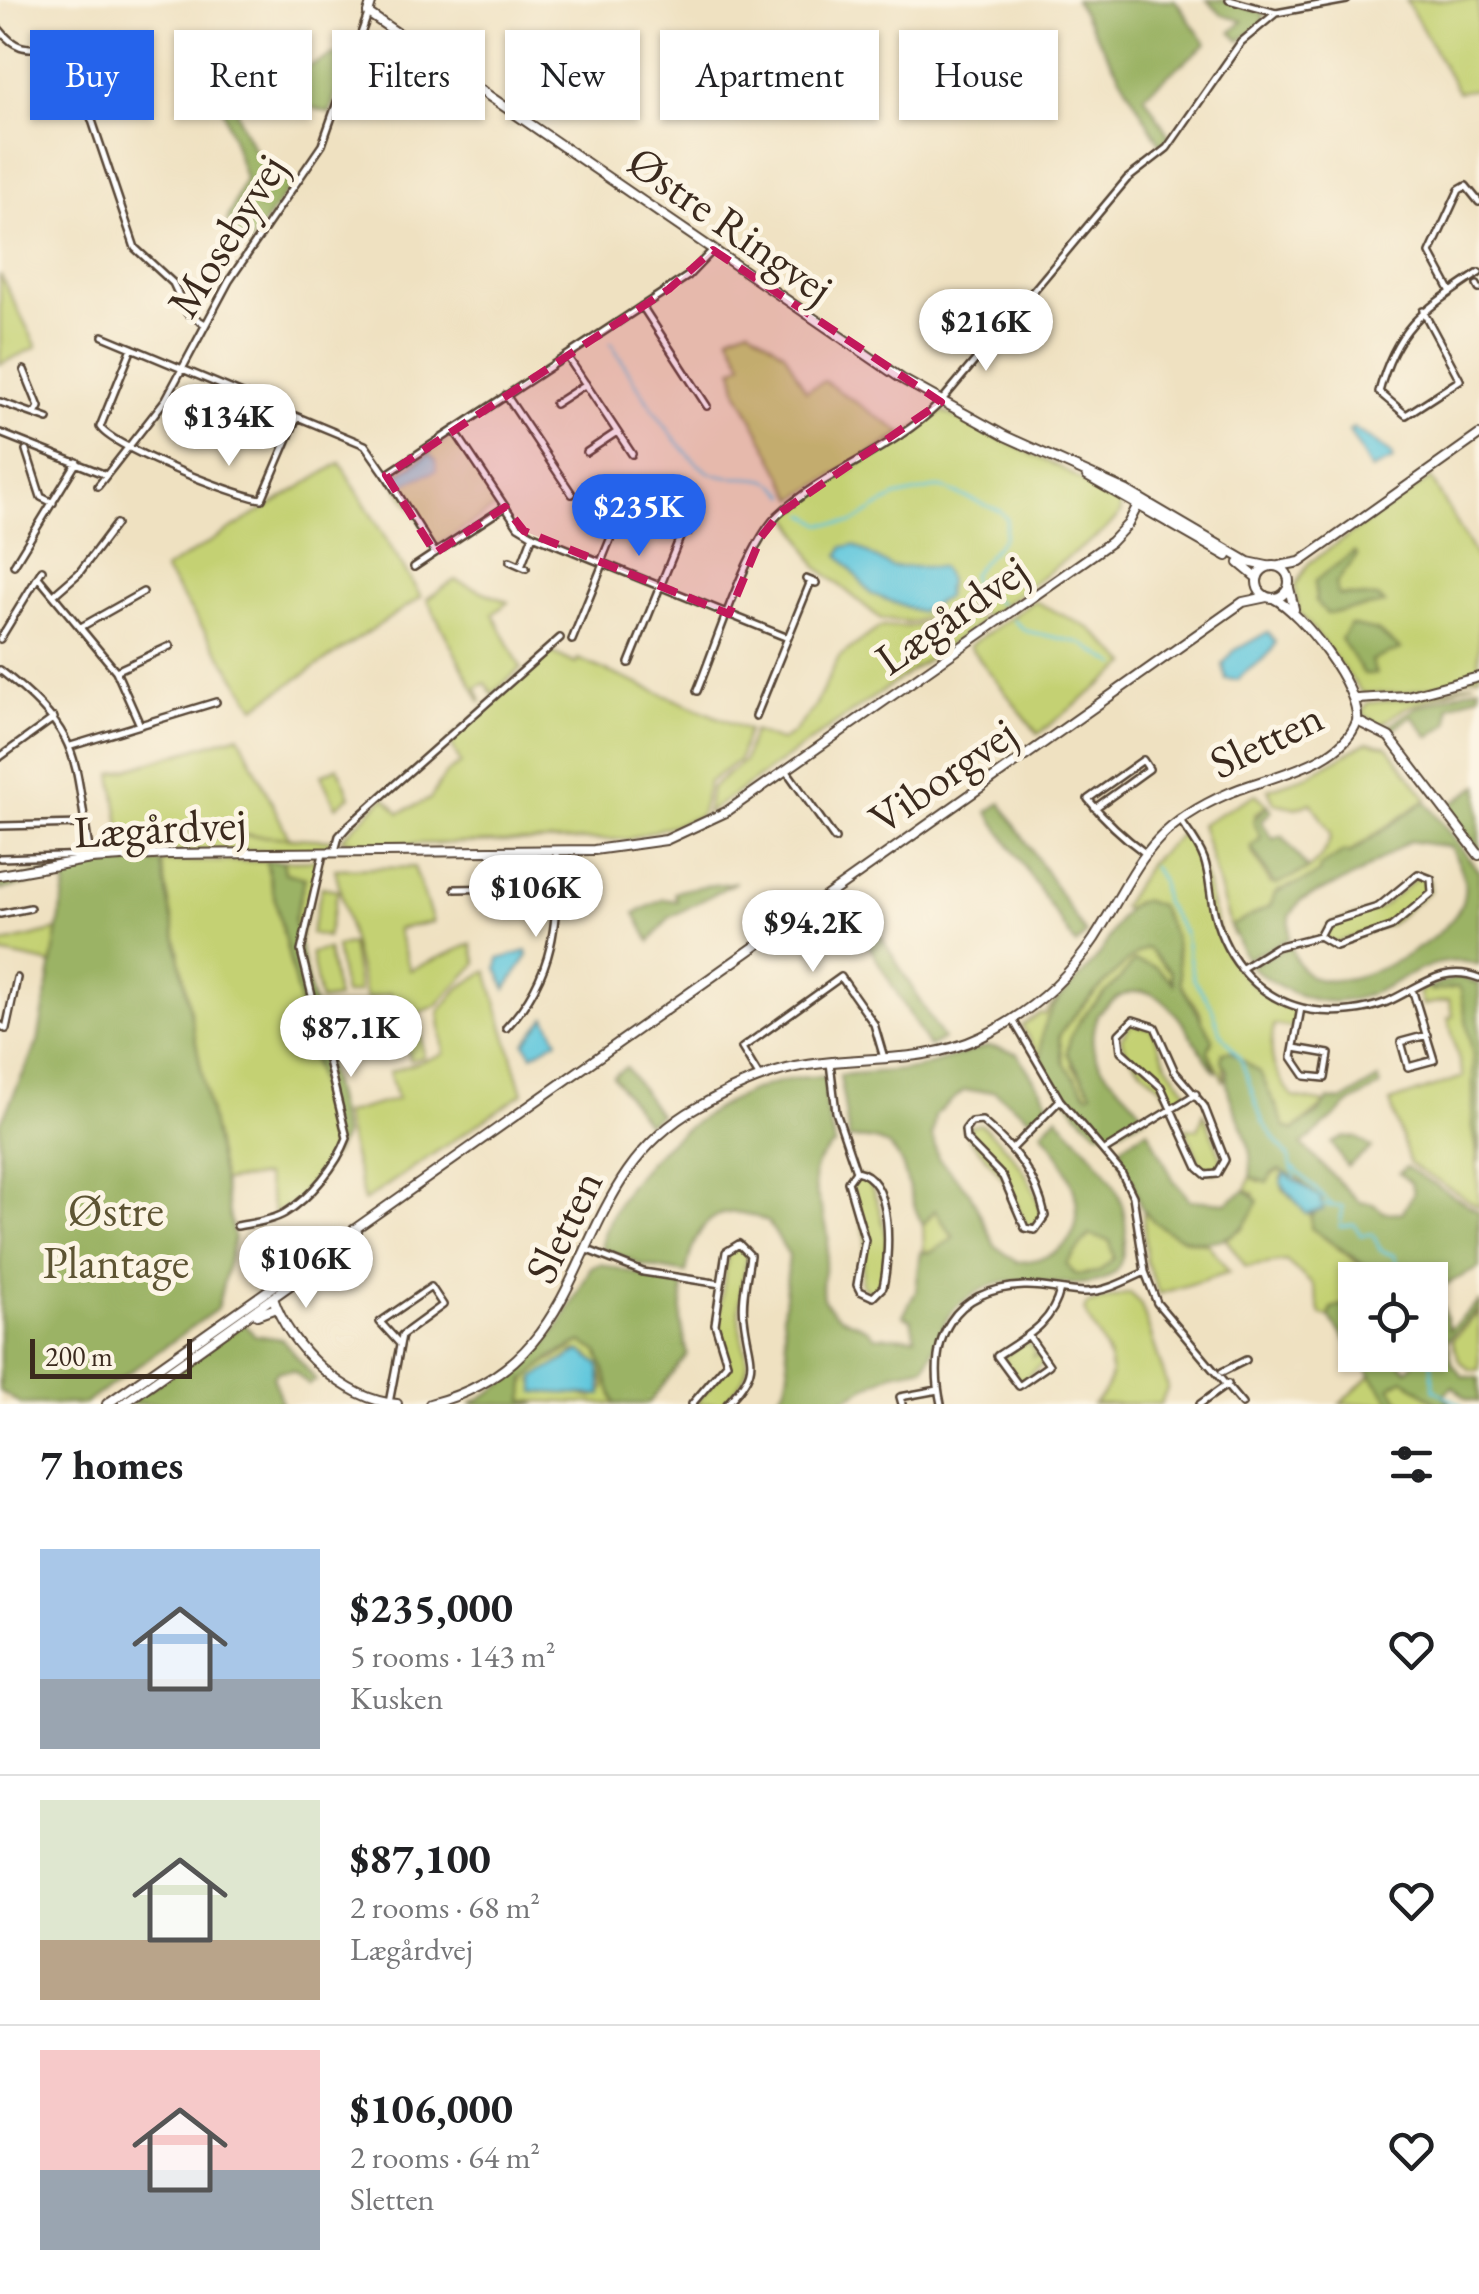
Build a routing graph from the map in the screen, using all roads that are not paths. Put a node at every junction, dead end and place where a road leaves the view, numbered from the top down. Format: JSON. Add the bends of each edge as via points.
{"nodes":[{"id":1,"x":372,"y":0,"type":"edge"},
{"id":2,"x":1229,"y":0,"type":"edge"},
{"id":3,"x":1347,"y":0,"type":"edge"},
{"id":4,"x":368,"y":13,"type":"junction"},
{"id":5,"x":1276,"y":14,"type":"junction"},
{"id":6,"x":0,"y":30,"type":"edge"},
{"id":7,"x":1479,"y":202,"type":"edge"},
{"id":8,"x":713,"y":250,"type":"junction"},
{"id":9,"x":1479,"y":273,"type":"edge"},
{"id":10,"x":1451,"y":292,"type":"junction"},
{"id":11,"x":642,"y":306,"type":"junction"},
{"id":12,"x":1423,"y":312,"type":"junction"},
{"id":13,"x":205,"y":324,"type":"junction"},
{"id":14,"x":103,"y":336,"type":"dead end"},
{"id":15,"x":132,"y":348,"type":"junction"},
{"id":16,"x":567,"y":356,"type":"junction"},
{"id":17,"x":24,"y":370,"type":"dead end"},
{"id":18,"x":182,"y":370,"type":"junction"},
{"id":19,"x":703,"y":378,"type":"dead end"},
{"id":20,"x":586,"y":384,"type":"junction"},
{"id":21,"x":694,"y":384,"type":"junction"},
{"id":22,"x":238,"y":393,"type":"junction"},
{"id":23,"x":506,"y":395,"type":"junction"},
{"id":24,"x":174,"y":398,"type":"dead end"},
{"id":25,"x":0,"y":402,"type":"edge"},
{"id":26,"x":940,"y":402,"type":"junction"},
{"id":27,"x":556,"y":404,"type":"dead end"},
{"id":28,"x":708,"y":406,"type":"dead end"},
{"id":29,"x":35,"y":414,"type":"junction"},
{"id":30,"x":297,"y":417,"type":"junction"},
{"id":31,"x":48,"y":419,"type":"dead end"},
{"id":32,"x":227,"y":420,"type":"junction"},
{"id":33,"x":627,"y":428,"type":"dead end"},
{"id":34,"x":454,"y":430,"type":"junction"},
{"id":35,"x":0,"y":433,"type":"edge"},
{"id":36,"x":618,"y":433,"type":"junction"},
{"id":37,"x":260,"y":434,"type":"dead end"},
{"id":38,"x":1479,"y":435,"type":"edge"},
{"id":39,"x":129,"y":446,"type":"junction"},
{"id":40,"x":26,"y":450,"type":"dead end"},
{"id":41,"x":586,"y":452,"type":"dead end"},
{"id":42,"x":632,"y":454,"type":"dead end"},
{"id":43,"x":77,"y":462,"type":"junction"},
{"id":44,"x":567,"y":468,"type":"dead end"},
{"id":45,"x":558,"y":474,"type":"junction"},
{"id":46,"x":106,"y":475,"type":"junction"},
{"id":47,"x":386,"y":475,"type":"junction"},
{"id":48,"x":98,"y":486,"type":"dead end"},
{"id":49,"x":572,"y":494,"type":"dead end"},
{"id":50,"x":1139,"y":502,"type":"junction"},
{"id":51,"x":54,"y":504,"type":"junction"},
{"id":52,"x":624,"y":505,"type":"dead end"},
{"id":53,"x":505,"y":506,"type":"junction"},
{"id":54,"x":116,"y":524,"type":"dead end"},
{"id":55,"x":683,"y":530,"type":"dead end"},
{"id":56,"x":534,"y":535,"type":"junction"},
{"id":57,"x":435,"y":553,"type":"junction"},
{"id":58,"x":510,"y":561,"type":"dead end"},
{"id":59,"x":602,"y":562,"type":"junction"},
{"id":60,"x":1300,"y":562,"type":"junction"},
{"id":61,"x":14,"y":565,"type":"dead end"},
{"id":62,"x":1267,"y":566,"type":"junction"},
{"id":63,"x":1279,"y":566,"type":"junction"},
{"id":64,"x":414,"y":567,"type":"dead end"},
{"id":65,"x":42,"y":570,"type":"dead end"},
{"id":66,"x":38,"y":577,"type":"junction"},
{"id":67,"x":1257,"y":580,"type":"junction"},
{"id":68,"x":811,"y":581,"type":"dead end"},
{"id":69,"x":1289,"y":584,"type":"junction"},
{"id":70,"x":660,"y":586,"type":"junction"},
{"id":71,"x":143,"y":592,"type":"dead end"},
{"id":72,"x":54,"y":594,"type":"junction"},
{"id":73,"x":1270,"y":597,"type":"junction"},
{"id":74,"x":1244,"y":602,"type":"junction"},
{"id":75,"x":729,"y":614,"type":"junction"},
{"id":76,"x":1295,"y":614,"type":"junction"},
{"id":77,"x":568,"y":620,"type":"dead end"},
{"id":78,"x":578,"y":624,"type":"junction"},
{"id":79,"x":80,"y":628,"type":"junction"},
{"id":80,"x":560,"y":638,"type":"dead end"},
{"id":81,"x":788,"y":638,"type":"junction"},
{"id":82,"x":0,"y":639,"type":"edge"},
{"id":83,"x":572,"y":640,"type":"dead end"},
{"id":84,"x":170,"y":646,"type":"dead end"},
{"id":85,"x":624,"y":648,"type":"dead end"},
{"id":86,"x":634,"y":652,"type":"junction"},
{"id":87,"x":629,"y":663,"type":"dead end"},
{"id":88,"x":0,"y":670,"type":"edge"},
{"id":89,"x":116,"y":671,"type":"junction"},
{"id":90,"x":693,"y":677,"type":"dead end"},
{"id":91,"x":1479,"y":677,"type":"edge"},
{"id":92,"x":702,"y":681,"type":"junction"},
{"id":93,"x":698,"y":691,"type":"dead end"},
{"id":94,"x":1356,"y":699,"type":"junction"},
{"id":95,"x":216,"y":702,"type":"dead end"},
{"id":96,"x":756,"y":716,"type":"dead end"},
{"id":97,"x":55,"y":717,"type":"junction"},
{"id":98,"x":1357,"y":721,"type":"junction"},
{"id":99,"x":140,"y":725,"type":"junction"},
{"id":100,"x":71,"y":746,"type":"junction"},
{"id":101,"x":0,"y":758,"type":"edge"},
{"id":102,"x":786,"y":770,"type":"junction"},
{"id":103,"x":1095,"y":808,"type":"junction"},
{"id":104,"x":1180,"y":820,"type":"junction"},
{"id":105,"x":84,"y":824,"type":"junction"},
{"id":106,"x":0,"y":826,"type":"edge"},
{"id":107,"x":835,"y":840,"type":"dead end"},
{"id":108,"x":532,"y":851,"type":"junction"},
{"id":109,"x":556,"y":851,"type":"junction"},
{"id":110,"x":1145,"y":852,"type":"junction"},
{"id":111,"x":324,"y":854,"type":"junction"},
{"id":112,"x":335,"y":854,"type":"junction"},
{"id":113,"x":1479,"y":856,"type":"edge"},
{"id":114,"x":91,"y":857,"type":"junction"},
{"id":115,"x":0,"y":858,"type":"edge"},
{"id":116,"x":0,"y":875,"type":"edge"},
{"id":117,"x":456,"y":889,"type":"dead end"},
{"id":118,"x":30,"y":908,"type":"dead end"},
{"id":119,"x":0,"y":914,"type":"edge"},
{"id":120,"x":1319,"y":936,"type":"junction"},
{"id":121,"x":1240,"y":969,"type":"junction"},
{"id":122,"x":16,"y":978,"type":"dead end"},
{"id":123,"x":1479,"y":978,"type":"edge"},
{"id":124,"x":1412,"y":989,"type":"junction"},
{"id":125,"x":1300,"y":1008,"type":"junction"},
{"id":126,"x":1013,"y":1020,"type":"junction"},
{"id":127,"x":0,"y":1026,"type":"edge"},
{"id":128,"x":506,"y":1028,"type":"dead end"},
{"id":129,"x":1428,"y":1035,"type":"junction"},
{"id":130,"x":1294,"y":1048,"type":"junction"},
{"id":131,"x":884,"y":1061,"type":"junction"},
{"id":132,"x":830,"y":1063,"type":"junction"},
{"id":133,"x":759,"y":1077,"type":"junction"},
{"id":134,"x":1196,"y":1094,"type":"junction"},
{"id":135,"x":1060,"y":1100,"type":"junction"},
{"id":136,"x":1174,"y":1108,"type":"junction"},
{"id":137,"x":1013,"y":1148,"type":"junction"},
{"id":138,"x":1106,"y":1150,"type":"junction"},
{"id":139,"x":856,"y":1172,"type":"junction"},
{"id":140,"x":384,"y":1210,"type":"junction"},
{"id":141,"x":237,"y":1226,"type":"dead end"},
{"id":142,"x":585,"y":1249,"type":"junction"},
{"id":143,"x":314,"y":1257,"type":"junction"},
{"id":144,"x":1145,"y":1272,"type":"junction"},
{"id":145,"x":721,"y":1284,"type":"junction"},
{"id":146,"x":1060,"y":1290,"type":"junction"},
{"id":147,"x":273,"y":1300,"type":"junction"},
{"id":148,"x":1028,"y":1335,"type":"junction"},
{"id":149,"x":204,"y":1342,"type":"junction"},
{"id":150,"x":399,"y":1344,"type":"junction"},
{"id":151,"x":1246,"y":1360,"type":"dead end"},
{"id":152,"x":1220,"y":1373,"type":"junction"},
{"id":153,"x":1228,"y":1384,"type":"junction"},
{"id":154,"x":938,"y":1390,"type":"junction"},
{"id":155,"x":450,"y":1402,"type":"edge"},
{"id":156,"x":389,"y":1403,"type":"edge"},
{"id":157,"x":108,"y":1404,"type":"edge"},
{"id":158,"x":123,"y":1404,"type":"edge"},
{"id":159,"x":397,"y":1404,"type":"edge"},
{"id":160,"x":430,"y":1404,"type":"edge"},
{"id":161,"x":692,"y":1404,"type":"edge"},
{"id":162,"x":727,"y":1404,"type":"edge"},
{"id":163,"x":902,"y":1404,"type":"edge"},
{"id":164,"x":941,"y":1404,"type":"edge"},
{"id":165,"x":1200,"y":1404,"type":"edge"},
{"id":166,"x":1242,"y":1404,"type":"edge"}],
"edges":[{"from":1,"to":4,"type":"street","name":"Mosebyvej"},
{"from":2,"to":5,"type":"street"},
{"from":3,"to":5,"type":"street"},
{"from":4,"to":8,"type":"street","name":"Østre Ringvej"},
{"from":4,"to":13,"type":"street","name":"Mosebyvej","via":[[322,145]]},
{"from":5,"to":26,"type":"street","via":[[1241,42],[1167,148],[1126,180]]},
{"from":6,"to":13,"type":"street","via":[[26,50],[68,52],[134,248],[173,284],[187,313]]},
{"from":7,"to":10,"type":"street","via":[[1466,186],[1459,190],[1430,253]]},
{"from":8,"to":11,"type":"street"},
{"from":8,"to":26,"type":"street","name":"Østre Ringvej"},
{"from":9,"to":10,"type":"street"},
{"from":10,"to":12,"type":"street"},
{"from":11,"to":16,"type":"street"},
{"from":11,"to":21,"type":"street"},
{"from":12,"to":12,"type":"street","via":[[1394,346],[1378,392],[1406,414],[1460,380]]},
{"from":13,"to":18,"type":"street","name":"Mosebyvej"},
{"from":14,"to":15,"type":"street"},
{"from":15,"to":18,"type":"street"},
{"from":15,"to":39,"type":"street","via":[[100,427]]},
{"from":16,"to":20,"type":"street"},
{"from":16,"to":23,"type":"street"},
{"from":17,"to":29,"type":"street","via":[[39,406]]},
{"from":18,"to":22,"type":"street"},
{"from":18,"to":39,"type":"street","name":"Mosebyvej"},
{"from":19,"to":21,"type":"street"},
{"from":20,"to":27,"type":"street"},
{"from":20,"to":36,"type":"street"},
{"from":21,"to":28,"type":"street"},
{"from":22,"to":30,"type":"street"},
{"from":22,"to":32,"type":"street"},
{"from":23,"to":34,"type":"street"},
{"from":23,"to":45,"type":"street"},
{"from":24,"to":32,"type":"street"},
{"from":25,"to":29,"type":"street"},
{"from":26,"to":50,"type":"street","name":"Østre Ringvej"},
{"from":26,"to":75,"type":"street","via":[[909,430],[780,513],[754,551]]},
{"from":29,"to":31,"type":"street"},
{"from":30,"to":39,"type":"street","via":[[262,498]]},
{"from":30,"to":47,"type":"street","via":[[365,445]]},
{"from":32,"to":37,"type":"street"},
{"from":33,"to":36,"type":"street"},
{"from":34,"to":47,"type":"street"},
{"from":34,"to":53,"type":"street"},
{"from":35,"to":43,"type":"street"},
{"from":36,"to":41,"type":"street"},
{"from":36,"to":42,"type":"street"},
{"from":38,"to":60,"type":"street"},
{"from":39,"to":46,"type":"street","name":"Mosebyvej"},
{"from":40,"to":51,"type":"street","via":[[41,497]]},
{"from":43,"to":46,"type":"street"},
{"from":43,"to":51,"type":"street"},
{"from":44,"to":45,"type":"street"},
{"from":45,"to":49,"type":"street"},
{"from":46,"to":48,"type":"street","name":"Mosebyvej"},
{"from":47,"to":57,"type":"street"},
{"from":50,"to":62,"type":"street","name":"Østre Ringvej"},
{"from":50,"to":67,"type":"street","name":"Østre Ringvej"},
{"from":50,"to":102,"type":"street","name":"Lægårdvej","via":[[1111,542]]},
{"from":51,"to":61,"type":"street"},
{"from":52,"to":59,"type":"street"},
{"from":53,"to":56,"type":"street"},
{"from":53,"to":57,"type":"street"},
{"from":54,"to":72,"type":"street"},
{"from":55,"to":70,"type":"street"},
{"from":56,"to":58,"type":"street","via":[[523,566]]},
{"from":56,"to":59,"type":"street"},
{"from":57,"to":64,"type":"street"},
{"from":59,"to":70,"type":"street"},
{"from":59,"to":78,"type":"street"},
{"from":60,"to":63,"type":"street"},
{"from":60,"to":69,"type":"street"},
{"from":62,"to":63,"type":"street"},
{"from":62,"to":67,"type":"street","name":"Viborgvej"},
{"from":63,"to":69,"type":"street"},
{"from":65,"to":66,"type":"street"},
{"from":66,"to":72,"type":"street"},
{"from":66,"to":82,"type":"street"},
{"from":67,"to":73,"type":"street"},
{"from":67,"to":74,"type":"street","name":"Viborgvej"},
{"from":68,"to":81,"type":"street"},
{"from":69,"to":73,"type":"street"},
{"from":69,"to":76,"type":"street","name":"Sletten"},
{"from":70,"to":75,"type":"street"},
{"from":70,"to":86,"type":"street"},
{"from":71,"to":79,"type":"street"},
{"from":72,"to":79,"type":"street"},
{"from":73,"to":74,"type":"street","name":"Viborgvej"},
{"from":73,"to":76,"type":"street","name":"Sletten"},
{"from":74,"to":140,"type":"street","name":"Viborgvej"},
{"from":75,"to":81,"type":"street"},
{"from":75,"to":92,"type":"street"},
{"from":76,"to":94,"type":"street","name":"Sletten"},
{"from":77,"to":78,"type":"street"},
{"from":78,"to":83,"type":"street"},
{"from":79,"to":89,"type":"street"},
{"from":80,"to":112,"type":"street","via":[[348,826]]},
{"from":81,"to":96,"type":"street"},
{"from":84,"to":89,"type":"street"},
{"from":85,"to":86,"type":"street"},
{"from":86,"to":87,"type":"street"},
{"from":88,"to":97,"type":"street"},
{"from":89,"to":99,"type":"street"},
{"from":90,"to":92,"type":"street"},
{"from":91,"to":94,"type":"street","via":[[1407,696]]},
{"from":92,"to":93,"type":"street"},
{"from":94,"to":98,"type":"street","name":"Sletten"},
{"from":95,"to":99,"type":"street"},
{"from":97,"to":100,"type":"street"},
{"from":97,"to":101,"type":"street"},
{"from":98,"to":104,"type":"street","name":"Sletten","via":[[1348,739],[1328,753]]},
{"from":98,"to":113,"type":"street","via":[[1389,737]]},
{"from":99,"to":100,"type":"street"},
{"from":100,"to":105,"type":"street"},
{"from":102,"to":107,"type":"street"},
{"from":102,"to":109,"type":"street","name":"Lægårdvej","via":[[676,837],[624,849]]},
{"from":103,"to":103,"type":"street","name":"Sletten","via":[[1088,799],[1142,760],[1149,769]]},
{"from":103,"to":110,"type":"street"},
{"from":104,"to":110,"type":"street","name":"Sletten"},
{"from":104,"to":121,"type":"street","via":[[1203,856],[1220,932]]},
{"from":105,"to":106,"type":"street"},
{"from":105,"to":114,"type":"street"},
{"from":108,"to":109,"type":"street","name":"Lægårdvej"},
{"from":108,"to":112,"type":"street","name":"Lægårdvej"},
{"from":108,"to":117,"type":"street","via":[[510,888]]},
{"from":109,"to":128,"type":"street","via":[[550,958]]},
{"from":110,"to":126,"type":"street","name":"Sletten","via":[[1072,967]]},
{"from":111,"to":112,"type":"street","name":"Lægårdvej"},
{"from":111,"to":114,"type":"street","name":"Lægårdvej"},
{"from":111,"to":141,"type":"street","via":[[301,951],[347,1138],[296,1204],[282,1215]]},
{"from":114,"to":115,"type":"street"},
{"from":114,"to":116,"type":"street","name":"Lægårdvej"},
{"from":118,"to":119,"type":"street"},
{"from":120,"to":120,"type":"street","via":[[1326,922],[1378,907],[1418,874],[1432,878],[1432,893],[1391,927],[1336,946]]},
{"from":120,"to":121,"type":"street","via":[[1276,947]]},
{"from":121,"to":125,"type":"street","via":[[1265,992]]},
{"from":122,"to":127,"type":"street","via":[[10,1019],[6,1028]]},
{"from":123,"to":124,"type":"street","via":[[1443,973]]},
{"from":124,"to":125,"type":"street","via":[[1363,1009]]},
{"from":124,"to":129,"type":"street"},
{"from":125,"to":130,"type":"street"},
{"from":126,"to":131,"type":"street","name":"Sletten","via":[[954,1048]]},
{"from":126,"to":135,"type":"street"},
{"from":129,"to":129,"type":"street","via":[[1401,1042],[1408,1067],[1434,1060]]},
{"from":130,"to":130,"type":"street","via":[[1329,1054],[1325,1078],[1305,1076],[1292,1058]]},
{"from":131,"to":132,"type":"street","name":"Sletten"},
{"from":131,"to":133,"type":"street","via":[[874,1024],[841,977],[742,1048]]},
{"from":132,"to":133,"type":"street","name":"Sletten"},
{"from":132,"to":139,"type":"street","via":[[836,1112]]},
{"from":133,"to":142,"type":"street","name":"Sletten","via":[[653,1138],[616,1185]]},
{"from":134,"to":136,"type":"street"},
{"from":134,"to":136,"type":"street","via":[[1225,1160],[1217,1174],[1198,1168]]},
{"from":134,"to":136,"type":"street","via":[[1176,1072],[1155,1027],[1127,1023],[1120,1050]]},
{"from":135,"to":137,"type":"street"},
{"from":135,"to":138,"type":"street"},
{"from":136,"to":138,"type":"street"},
{"from":137,"to":137,"type":"street","via":[[1040,1194],[1045,1216],[1035,1230],[1025,1228],[1003,1177],[965,1130],[982,1121]]},
{"from":138,"to":144,"type":"street","via":[[1133,1196]]},
{"from":139,"to":139,"type":"street","via":[[871,1179],[888,1232],[883,1288],[873,1297],[858,1285],[865,1240],[848,1182]]},
{"from":140,"to":143,"type":"street","name":"Viborgvej"},
{"from":140,"to":147,"type":"street","name":"Viborgvej"},
{"from":142,"to":145,"type":"street","via":[[643,1272]]},
{"from":142,"to":155,"type":"street","name":"Sletten","via":[[541,1337],[505,1371]]},
{"from":143,"to":147,"type":"street"},
{"from":143,"to":149,"type":"street","name":"Viborgvej"},
{"from":144,"to":146,"type":"street","via":[[1100,1290]]},
{"from":144,"to":152,"type":"street","via":[[1168,1319]]},
{"from":145,"to":161,"type":"street","via":[[715,1324],[726,1363]]},
{"from":145,"to":162,"type":"street","via":[[726,1252],[734,1244],[744,1246],[750,1254],[743,1316],[754,1358],[746,1383]]},
{"from":146,"to":148,"type":"street","via":[[1046,1323]]},
{"from":146,"to":154,"type":"street","via":[[1006,1287],[959,1313],[936,1352]]},
{"from":147,"to":149,"type":"street"},
{"from":147,"to":149,"type":"street"},
{"from":147,"to":156,"type":"street","via":[[308,1350],[347,1387]]},
{"from":148,"to":148,"type":"street","via":[[1048,1365],[1019,1386],[998,1356]]},
{"from":149,"to":157,"type":"street","name":"Viborgvej"},
{"from":149,"to":158,"type":"street","name":"Viborgvej"},
{"from":150,"to":150,"type":"street","via":[[443,1305],[431,1287],[380,1322]]},
{"from":150,"to":156,"type":"street"},
{"from":151,"to":152,"type":"street"},
{"from":152,"to":153,"type":"street"},
{"from":153,"to":165,"type":"street"},
{"from":153,"to":166,"type":"street"},
{"from":154,"to":163,"type":"street","via":[[900,1397]]},
{"from":154,"to":164,"type":"street"},
{"from":155,"to":160,"type":"street","name":"Sletten"},
{"from":156,"to":159,"type":"street"}]}
